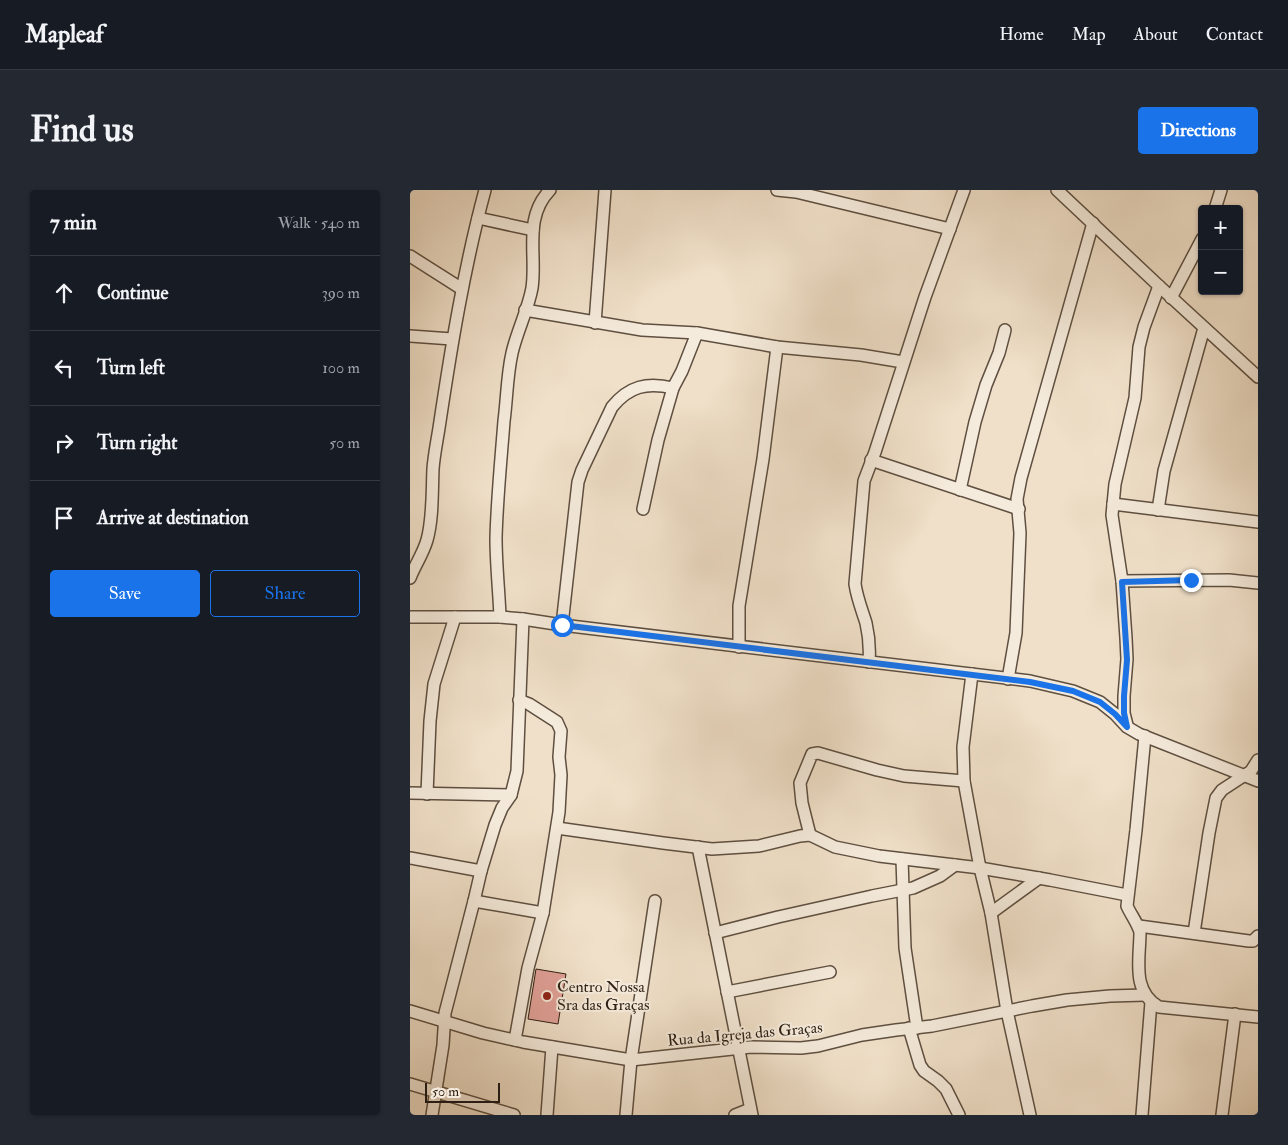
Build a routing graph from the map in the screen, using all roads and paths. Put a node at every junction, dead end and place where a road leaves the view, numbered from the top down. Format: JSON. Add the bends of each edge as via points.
{"nodes":[{"id":1,"x":485,"y":190,"type":"edge"},
{"id":2,"x":550,"y":190,"type":"edge"},
{"id":3,"x":605,"y":190,"type":"edge"},
{"id":4,"x":777,"y":190,"type":"edge"},
{"id":5,"x":964,"y":190,"type":"edge"},
{"id":6,"x":1057,"y":190,"type":"edge"},
{"id":7,"x":1221,"y":190,"type":"edge"},
{"id":8,"x":797,"y":191,"type":"edge"},
{"id":9,"x":1069,"y":194,"type":"edge"},
{"id":10,"x":1216,"y":205,"type":"edge"},
{"id":11,"x":478,"y":218,"type":"junction"},
{"id":12,"x":1092,"y":223,"type":"junction"},
{"id":13,"x":950,"y":229,"type":"junction"},
{"id":14,"x":533,"y":230,"type":"junction"},
{"id":15,"x":1198,"y":247,"type":"edge"},
{"id":16,"x":410,"y":256,"type":"edge"},
{"id":17,"x":1158,"y":286,"type":"junction"},
{"id":18,"x":462,"y":289,"type":"junction"},
{"id":19,"x":1171,"y":298,"type":"junction"},
{"id":20,"x":525,"y":310,"type":"junction"},
{"id":21,"x":595,"y":323,"type":"junction"},
{"id":22,"x":1204,"y":328,"type":"junction"},
{"id":23,"x":1005,"y":330,"type":"dead end"},
{"id":24,"x":697,"y":333,"type":"junction"},
{"id":25,"x":410,"y":336,"type":"edge"},
{"id":26,"x":452,"y":339,"type":"junction"},
{"id":27,"x":777,"y":347,"type":"junction"},
{"id":28,"x":903,"y":362,"type":"junction"},
{"id":29,"x":1258,"y":377,"type":"edge"},
{"id":30,"x":673,"y":388,"type":"junction"},
{"id":31,"x":871,"y":460,"type":"junction"},
{"id":32,"x":960,"y":490,"type":"junction"},
{"id":33,"x":1113,"y":504,"type":"junction"},
{"id":34,"x":643,"y":509,"type":"dead end"},
{"id":35,"x":1019,"y":509,"type":"junction"},
{"id":36,"x":1158,"y":510,"type":"junction"},
{"id":37,"x":1258,"y":522,"type":"edge"},
{"id":38,"x":410,"y":578,"type":"edge"},
{"id":39,"x":1122,"y":582,"type":"junction"},
{"id":40,"x":1258,"y":583,"type":"edge"},
{"id":41,"x":410,"y":617,"type":"edge"},
{"id":42,"x":455,"y":617,"type":"junction"},
{"id":43,"x":500,"y":617,"type":"junction"},
{"id":44,"x":523,"y":619,"type":"junction"},
{"id":45,"x":562,"y":625,"type":"junction"},
{"id":46,"x":739,"y":647,"type":"junction"},
{"id":47,"x":869,"y":662,"type":"junction"},
{"id":48,"x":972,"y":674,"type":"junction"},
{"id":49,"x":1008,"y":679,"type":"junction"},
{"id":50,"x":519,"y":700,"type":"junction"},
{"id":51,"x":1127,"y":727,"type":"junction"},
{"id":52,"x":1145,"y":736,"type":"junction"},
{"id":53,"x":1258,"y":760,"type":"edge"},
{"id":54,"x":1244,"y":776,"type":"junction"},
{"id":55,"x":964,"y":781,"type":"junction"},
{"id":56,"x":1258,"y":781,"type":"edge"},
{"id":57,"x":410,"y":794,"type":"edge"},
{"id":58,"x":427,"y":794,"type":"junction"},
{"id":59,"x":511,"y":795,"type":"junction"},
{"id":60,"x":556,"y":828,"type":"junction"},
{"id":61,"x":810,"y":835,"type":"junction"},
{"id":62,"x":698,"y":847,"type":"junction"},
{"id":63,"x":410,"y":858,"type":"edge"},
{"id":64,"x":902,"y":859,"type":"junction"},
{"id":65,"x":955,"y":865,"type":"junction"},
{"id":66,"x":980,"y":868,"type":"junction"},
{"id":67,"x":481,"y":870,"type":"junction"},
{"id":68,"x":1039,"y":878,"type":"junction"},
{"id":69,"x":903,"y":890,"type":"junction"},
{"id":70,"x":1128,"y":895,"type":"junction"},
{"id":71,"x":474,"y":901,"type":"junction"},
{"id":72,"x":654,"y":901,"type":"dead end"},
{"id":73,"x":543,"y":913,"type":"junction"},
{"id":74,"x":991,"y":913,"type":"junction"},
{"id":75,"x":1139,"y":926,"type":"junction"},
{"id":76,"x":715,"y":932,"type":"junction"},
{"id":77,"x":1194,"y":933,"type":"junction"},
{"id":78,"x":1258,"y":936,"type":"edge"},
{"id":79,"x":830,"y":972,"type":"dead end"},
{"id":80,"x":727,"y":992,"type":"junction"},
{"id":81,"x":1148,"y":999,"type":"junction"},
{"id":82,"x":1007,"y":1010,"type":"junction"},
{"id":83,"x":410,"y":1011,"type":"edge"},
{"id":84,"x":1235,"y":1014,"type":"junction"},
{"id":85,"x":1258,"y":1016,"type":"edge"},
{"id":86,"x":444,"y":1021,"type":"junction"},
{"id":87,"x":913,"y":1028,"type":"junction"},
{"id":88,"x":515,"y":1040,"type":"junction"},
{"id":89,"x":552,"y":1047,"type":"junction"},
{"id":90,"x":738,"y":1049,"type":"junction"},
{"id":91,"x":631,"y":1060,"type":"junction"},
{"id":92,"x":410,"y":1084,"type":"edge"},
{"id":93,"x":436,"y":1092,"type":"junction"},
{"id":94,"x":751,"y":1112,"type":"edge"},
{"id":95,"x":432,"y":1115,"type":"edge"},
{"id":96,"x":514,"y":1115,"type":"edge"},
{"id":97,"x":547,"y":1115,"type":"edge"},
{"id":98,"x":626,"y":1115,"type":"edge"},
{"id":99,"x":735,"y":1115,"type":"edge"},
{"id":100,"x":959,"y":1115,"type":"edge"},
{"id":101,"x":1030,"y":1115,"type":"edge"},
{"id":102,"x":1142,"y":1115,"type":"edge"},
{"id":103,"x":1222,"y":1115,"type":"edge"}],
"edges":[{"from":1,"to":11,"type":"street"},
{"from":2,"to":14,"type":"street","via":[[534,217]]},
{"from":3,"to":21,"type":"street"},
{"from":4,"to":8,"type":"street"},
{"from":5,"to":13,"type":"street"},
{"from":6,"to":9,"type":"street"},
{"from":7,"to":10,"type":"street"},
{"from":8,"to":13,"type":"street"},
{"from":9,"to":12,"type":"street"},
{"from":11,"to":14,"type":"street"},
{"from":11,"to":18,"type":"street"},
{"from":12,"to":17,"type":"street"},
{"from":12,"to":35,"type":"street","via":[[1021,478],[1017,499]]},
{"from":13,"to":28,"type":"street"},
{"from":14,"to":20,"type":"street","via":[[533,281]]},
{"from":15,"to":19,"type":"street"},
{"from":16,"to":18,"type":"street"},
{"from":17,"to":19,"type":"street"},
{"from":17,"to":33,"type":"street","via":[[1139,347],[1135,398]]},
{"from":18,"to":26,"type":"street"},
{"from":19,"to":22,"type":"street"},
{"from":20,"to":21,"type":"street"},
{"from":20,"to":43,"type":"street","via":[[512,352],[499,482],[496,540]]},
{"from":21,"to":24,"type":"street"},
{"from":22,"to":29,"type":"street"},
{"from":22,"to":36,"type":"street","via":[[1164,471]]},
{"from":23,"to":32,"type":"street","via":[[975,422]]},
{"from":24,"to":27,"type":"street"},
{"from":24,"to":30,"type":"street"},
{"from":25,"to":26,"type":"street"},
{"from":26,"to":38,"type":"street","via":[[433,467],[428,539]]},
{"from":27,"to":28,"type":"street"},
{"from":27,"to":46,"type":"street","via":[[739,606]]},
{"from":28,"to":31,"type":"street"},
{"from":30,"to":34,"type":"street"},
{"from":30,"to":45,"type":"street","via":[[656,385],[636,388],[620,398],[612,407],[582,470]]},
{"from":31,"to":32,"type":"street"},
{"from":31,"to":47,"type":"street","via":[[862,491],[855,584],[869,639]]},
{"from":32,"to":35,"type":"street"},
{"from":33,"to":36,"type":"street"},
{"from":33,"to":39,"type":"street"},
{"from":35,"to":49,"type":"street","via":[[1016,633]]},
{"from":36,"to":37,"type":"street"},
{"from":39,"to":40,"type":"street","via":[[1229,580]]},
{"from":39,"to":51,"type":"street","via":[[1127,660],[1124,713]]},
{"from":41,"to":42,"type":"street"},
{"from":42,"to":43,"type":"street"},
{"from":42,"to":58,"type":"street","via":[[434,684]]},
{"from":43,"to":44,"type":"street"},
{"from":44,"to":45,"type":"street"},
{"from":44,"to":50,"type":"street"},
{"from":45,"to":46,"type":"street"},
{"from":46,"to":47,"type":"street"},
{"from":47,"to":48,"type":"street"},
{"from":48,"to":49,"type":"street"},
{"from":48,"to":55,"type":"street","via":[[963,748]]},
{"from":49,"to":51,"type":"street","via":[[1073,691],[1100,702]]},
{"from":50,"to":59,"type":"street","via":[[517,771]]},
{"from":50,"to":60,"type":"street","via":[[550,716],[561,732]]},
{"from":51,"to":52,"type":"street"},
{"from":52,"to":54,"type":"street"},
{"from":52,"to":70,"type":"street"},
{"from":53,"to":54,"type":"street"},
{"from":54,"to":56,"type":"street"},
{"from":54,"to":77,"type":"street","via":[[1222,790],[1216,798]]},
{"from":55,"to":61,"type":"street","via":[[904,776],[818,752],[812,754],[800,783]]},
{"from":55,"to":66,"type":"street"},
{"from":57,"to":58,"type":"street"},
{"from":58,"to":59,"type":"street"},
{"from":59,"to":67,"type":"street","via":[[495,825]]},
{"from":60,"to":62,"type":"street"},
{"from":60,"to":73,"type":"street"},
{"from":61,"to":62,"type":"street","via":[[759,846]]},
{"from":61,"to":64,"type":"street","via":[[835,848]]},
{"from":62,"to":76,"type":"street"},
{"from":63,"to":67,"type":"street"},
{"from":64,"to":65,"type":"street"},
{"from":64,"to":69,"type":"street"},
{"from":65,"to":66,"type":"street"},
{"from":65,"to":69,"type":"street","via":[[940,876]]},
{"from":66,"to":68,"type":"street"},
{"from":66,"to":74,"type":"street"},
{"from":67,"to":71,"type":"street"},
{"from":68,"to":70,"type":"street"},
{"from":68,"to":74,"type":"street"},
{"from":69,"to":76,"type":"street"},
{"from":69,"to":87,"type":"street"},
{"from":70,"to":75,"type":"street","via":[[1127,906]]},
{"from":71,"to":73,"type":"street"},
{"from":71,"to":86,"type":"street"},
{"from":72,"to":91,"type":"street"},
{"from":73,"to":88,"type":"street","via":[[528,968]]},
{"from":74,"to":82,"type":"street"},
{"from":75,"to":77,"type":"street"},
{"from":75,"to":81,"type":"street","via":[[1140,980]]},
{"from":76,"to":80,"type":"street"},
{"from":77,"to":78,"type":"street","via":[[1249,941]]},
{"from":79,"to":80,"type":"street"},
{"from":80,"to":90,"type":"street"},
{"from":81,"to":82,"type":"street","name":"Rua da Igreja das Graças","via":[[1087,997]]},
{"from":81,"to":84,"type":"street","name":"Rua da Igreja das Graças","via":[[1159,1007]]},
{"from":81,"to":102,"type":"street"},
{"from":82,"to":87,"type":"street","name":"Rua da Igreja das Graças"},
{"from":82,"to":101,"type":"street"},
{"from":83,"to":86,"type":"street","name":"Rua da Igreja das Graças"},
{"from":84,"to":85,"type":"street","name":"Rua da Igreja das Graças"},
{"from":84,"to":103,"type":"street"},
{"from":86,"to":88,"type":"street","name":"Rua da Igreja das Graças"},
{"from":86,"to":93,"type":"street"},
{"from":87,"to":90,"type":"street","name":"Rua da Igreja das Graças","via":[[801,1048]]},
{"from":87,"to":100,"type":"street","via":[[920,1065],[946,1089]]},
{"from":88,"to":89,"type":"street","name":"Rua da Igreja das Graças"},
{"from":89,"to":91,"type":"street","name":"Rua da Igreja das Graças"},
{"from":89,"to":97,"type":"street"},
{"from":90,"to":91,"type":"street","name":"Rua da Igreja das Graças"},
{"from":90,"to":94,"type":"street"},
{"from":91,"to":98,"type":"street"},
{"from":92,"to":93,"type":"street"},
{"from":93,"to":95,"type":"street"},
{"from":93,"to":96,"type":"street"},
{"from":94,"to":99,"type":"street"}]}
